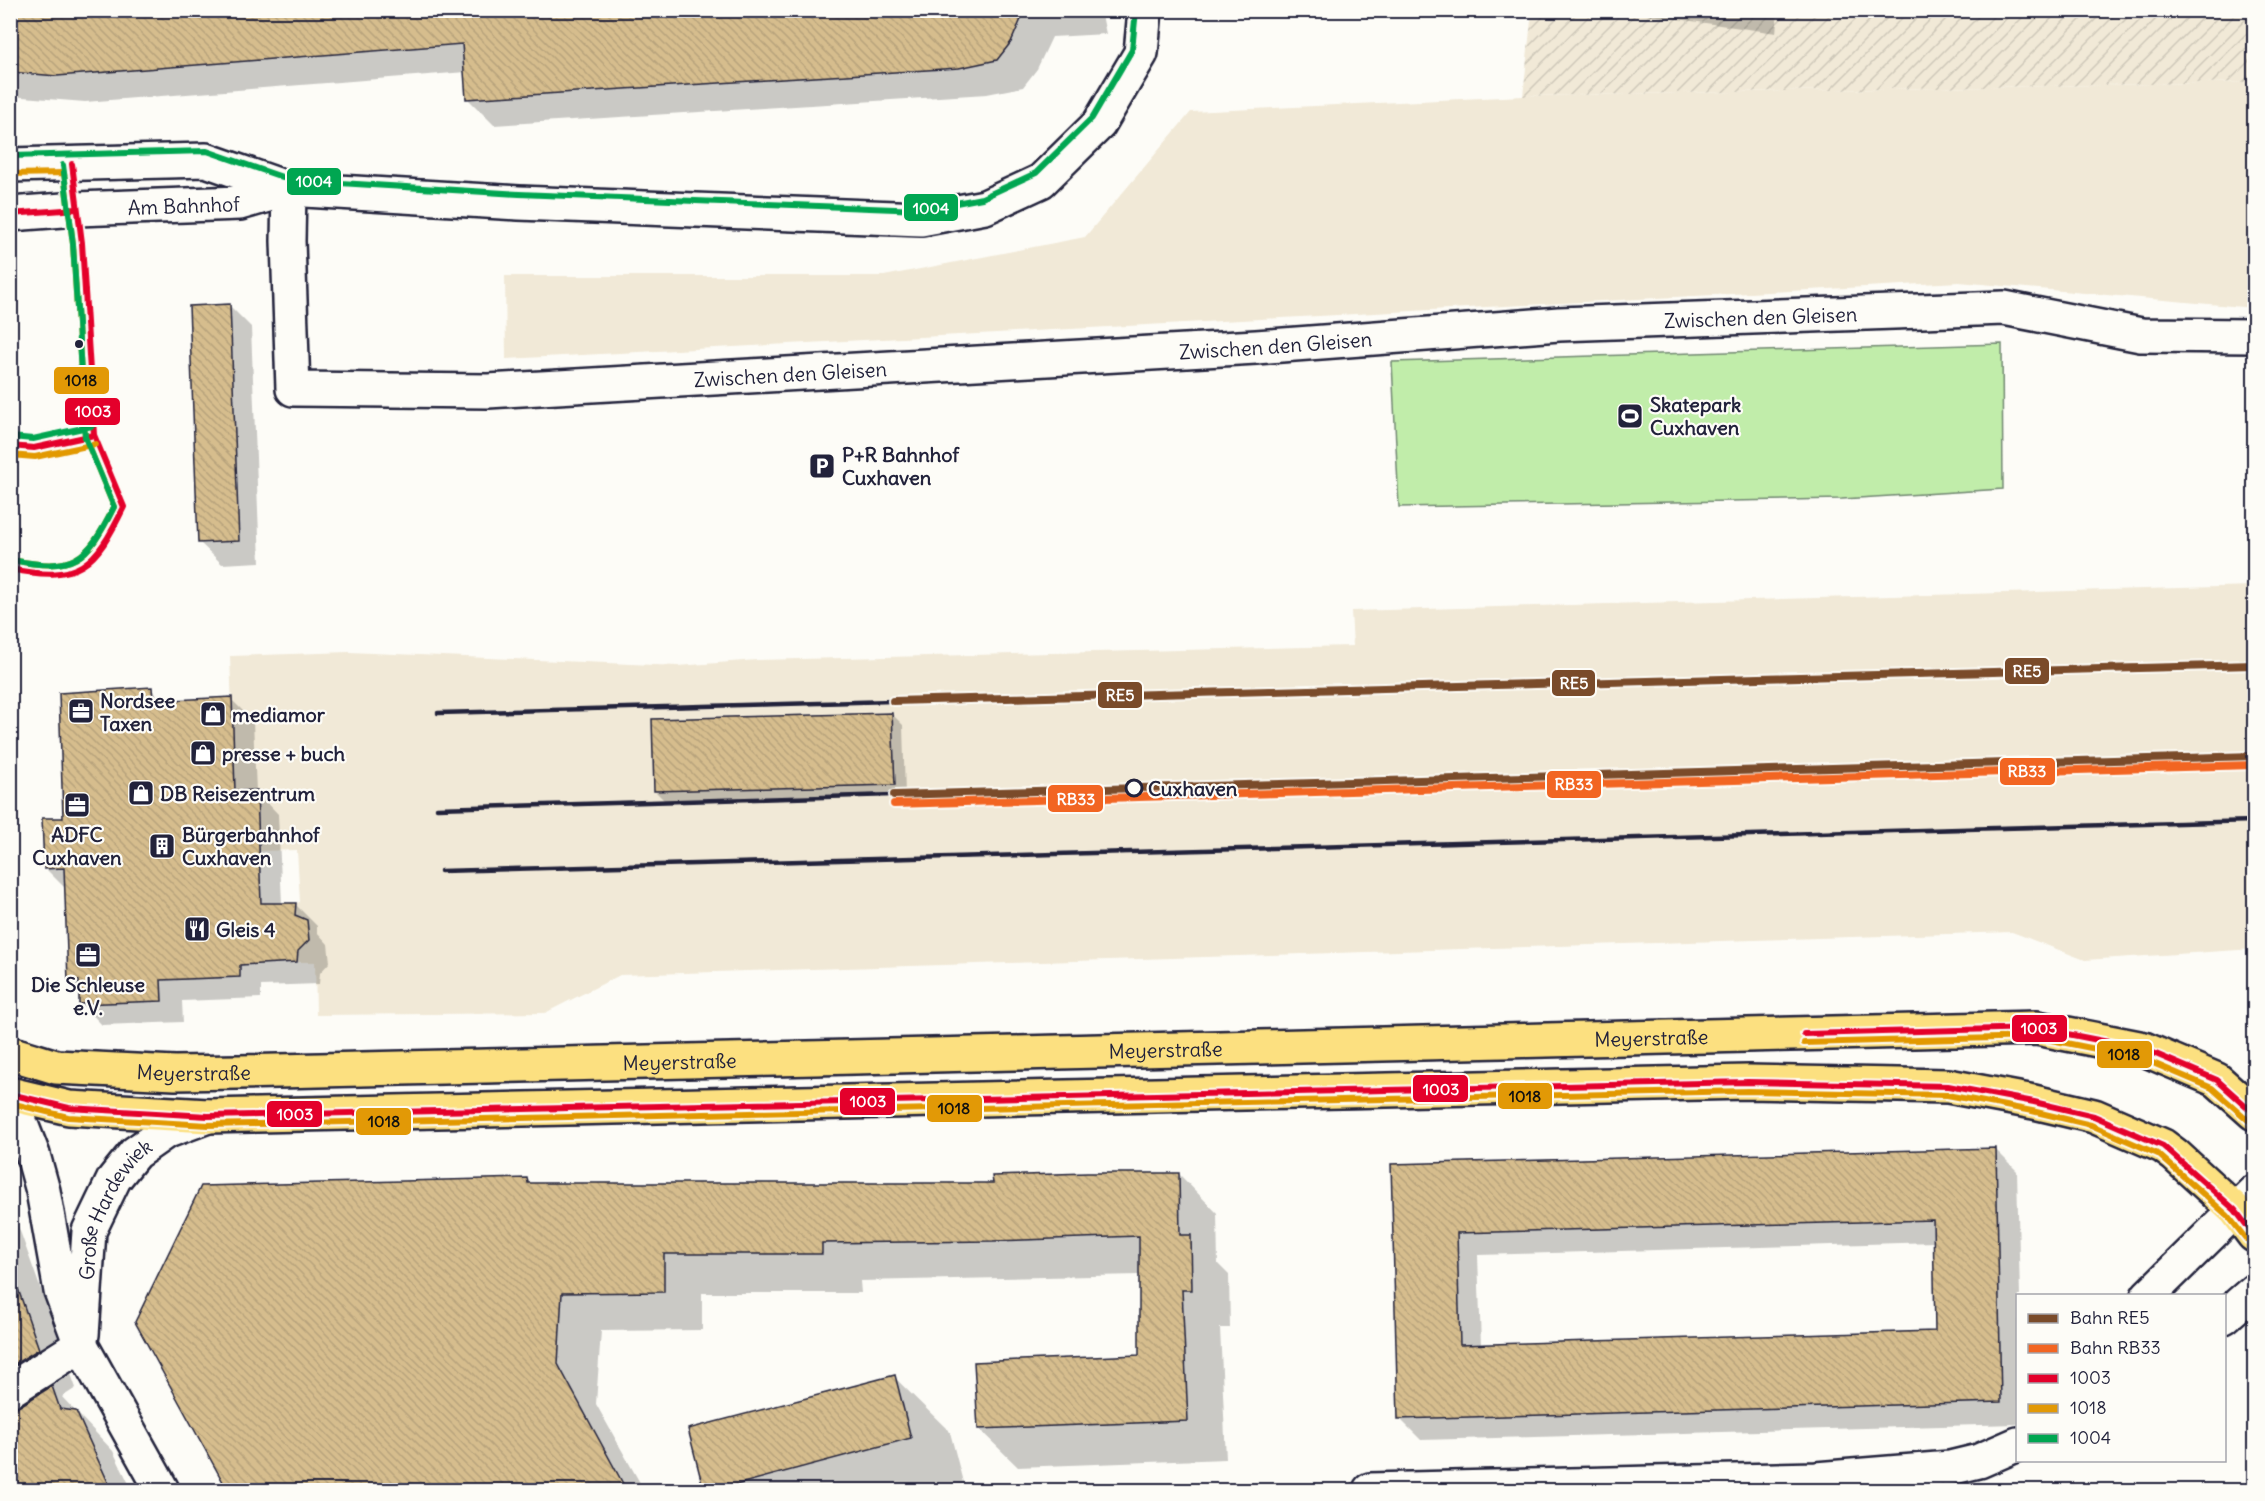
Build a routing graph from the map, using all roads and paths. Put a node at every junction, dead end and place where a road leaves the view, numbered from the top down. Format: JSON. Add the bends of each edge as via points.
{"nodes":[{"id":1,"x":1145,"y":10,"type":"edge"},
{"id":2,"x":72,"y":164,"type":"junction"},
{"id":3,"x":10,"y":165,"type":"edge"},
{"id":4,"x":290,"y":189,"type":"junction"},
{"id":5,"x":78,"y":209,"type":"junction"},
{"id":6,"x":10,"y":214,"type":"edge"},
{"id":7,"x":2254,"y":336,"type":"edge"},
{"id":8,"x":10,"y":1053,"type":"edge"},
{"id":9,"x":10,"y":1095,"type":"edge"},
{"id":10,"x":2254,"y":1113,"type":"edge"},
{"id":11,"x":208,"y":1116,"type":"junction"},
{"id":12,"x":2248,"y":1212,"type":"edge"},
{"id":13,"x":2254,"y":1291,"type":"edge"},
{"id":14,"x":2150,"y":1294,"type":"edge"},
{"id":15,"x":2226,"y":1315,"type":"edge"},
{"id":16,"x":81,"y":1345,"type":"junction"},
{"id":17,"x":10,"y":1390,"type":"edge"},
{"id":18,"x":2016,"y":1445,"type":"edge"},
{"id":19,"x":162,"y":1491,"type":"edge"},
{"id":20,"x":1371,"y":1491,"type":"edge"}],
"edges":[{"from":1,"to":4,"type":"street","name":"Am Bahnhof","via":[[1141,53],[1099,124],[1041,181],[985,207],[921,219],[879,218]]},
{"from":2,"to":3,"type":"street","name":"Am Bahnhof"},
{"from":2,"to":4,"type":"street","name":"Am Bahnhof","via":[[206,160]]},
{"from":2,"to":5,"type":"street"},
{"from":4,"to":5,"type":"street","name":"Am Bahnhof","via":[[240,203]]},
{"from":4,"to":7,"type":"street","name":"Zwischen den Gleisen","via":[[293,389],[488,391],[1256,347],[1559,324],[1992,308],[2141,334]]},
{"from":5,"to":6,"type":"street","name":"Am Bahnhof"},
{"from":8,"to":10,"type":"main road","name":"Meyerstraße","via":[[56,1067],[175,1073],[2037,1028],[2144,1049],[2217,1080]]},
{"from":9,"to":11,"type":"main road","name":"Meyerstraße","via":[[69,1108]]},
{"from":9,"to":16,"type":"street","name":"Große Hardewiek","via":[[33,1155],[61,1291]]},
{"from":11,"to":12,"type":"main road","name":"Meyerstraße","via":[[1748,1082],[1948,1086],[2094,1116],[2136,1133],[2163,1146]]},
{"from":11,"to":16,"type":"street","name":"Große Hardewiek","via":[[165,1132],[135,1153],[114,1179],[89,1231]]},
{"from":12,"to":14,"type":"street"},
{"from":13,"to":15,"type":"street"},
{"from":16,"to":17,"type":"street"},
{"from":16,"to":19,"type":"street","name":"Große Hardewiek"},
{"from":18,"to":20,"type":"street","via":[[1950,1468],[1816,1479]]}]}
